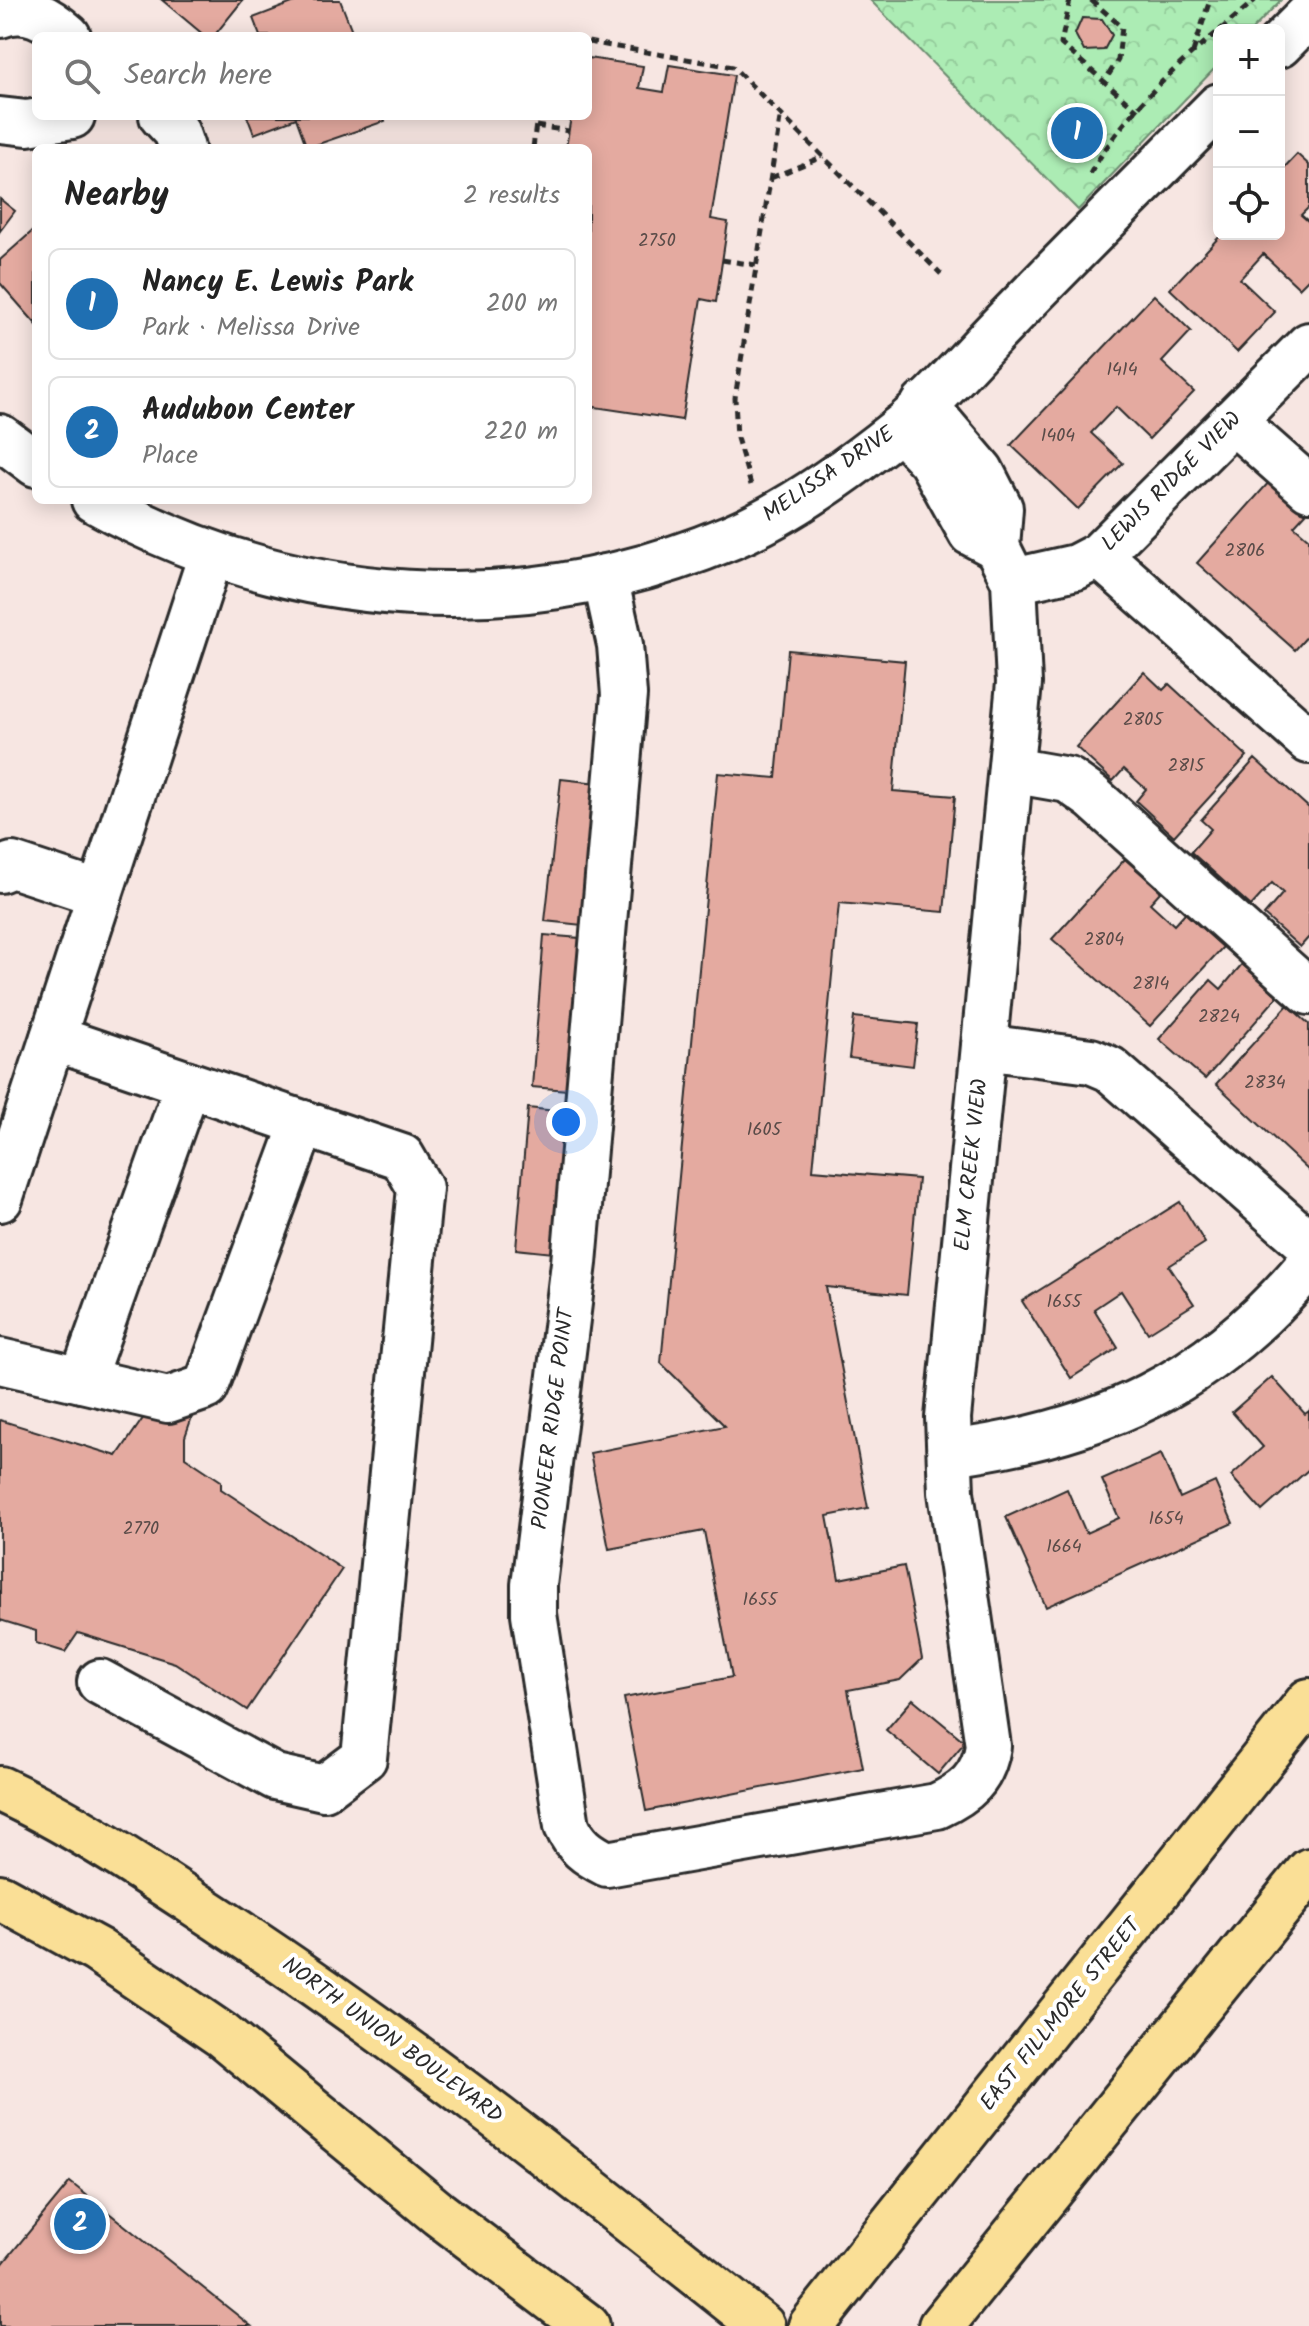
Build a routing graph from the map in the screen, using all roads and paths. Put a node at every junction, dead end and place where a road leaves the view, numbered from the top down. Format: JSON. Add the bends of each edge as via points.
{"nodes":[{"id":1,"x":1070,"y":0,"type":"edge"},
{"id":2,"x":1091,"y":0,"type":"edge"},
{"id":3,"x":1210,"y":0,"type":"edge"},
{"id":4,"x":1255,"y":0,"type":"edge"},
{"id":5,"x":0,"y":15,"type":"edge"},
{"id":6,"x":1309,"y":15,"type":"edge"},
{"id":7,"x":1226,"y":24,"type":"edge"},
{"id":8,"x":63,"y":32,"type":"edge"},
{"id":9,"x":1213,"y":35,"type":"edge"},
{"id":10,"x":1285,"y":39,"type":"edge"},
{"id":11,"x":592,"y":43,"type":"edge"},
{"id":12,"x":1193,"y":52,"type":"junction"},
{"id":13,"x":1104,"y":82,"type":"junction"},
{"id":14,"x":1138,"y":111,"type":"junction"},
{"id":15,"x":1213,"y":112,"type":"edge"},
{"id":16,"x":781,"y":113,"type":"junction"},
{"id":17,"x":0,"y":120,"type":"edge"},
{"id":18,"x":46,"y":120,"type":"edge"},
{"id":19,"x":166,"y":120,"type":"edge"},
{"id":20,"x":537,"y":120,"type":"edge"},
{"id":21,"x":536,"y":126,"type":"junction"},
{"id":22,"x":1082,"y":130,"type":"dead end"},
{"id":23,"x":569,"y":131,"type":"dead end"},
{"id":24,"x":181,"y":144,"type":"edge"},
{"id":25,"x":534,"y":144,"type":"edge"},
{"id":26,"x":1104,"y":148,"type":"junction"},
{"id":27,"x":824,"y":156,"type":"junction"},
{"id":28,"x":770,"y":178,"type":"junction"},
{"id":29,"x":1085,"y":183,"type":"dead end"},
{"id":30,"x":722,"y":260,"type":"dead end"},
{"id":31,"x":756,"y":265,"type":"junction"},
{"id":32,"x":941,"y":274,"type":"dead end"},
{"id":33,"x":1309,"y":345,"type":"edge"},
{"id":34,"x":912,"y":416,"type":"junction"},
{"id":35,"x":1233,"y":421,"type":"junction"},
{"id":36,"x":0,"y":437,"type":"edge"},
{"id":37,"x":32,"y":461,"type":"edge"},
{"id":38,"x":765,"y":478,"type":"dead end"},
{"id":39,"x":752,"y":486,"type":"junction"},
{"id":40,"x":1309,"y":488,"type":"edge"},
{"id":41,"x":738,"y":492,"type":"dead end"},
{"id":42,"x":101,"y":504,"type":"edge"},
{"id":43,"x":211,"y":555,"type":"junction"},
{"id":44,"x":1099,"y":555,"type":"junction"},
{"id":45,"x":1006,"y":564,"type":"junction"},
{"id":46,"x":605,"y":577,"type":"junction"},
{"id":47,"x":1309,"y":741,"type":"edge"},
{"id":48,"x":1011,"y":770,"type":"junction"},
{"id":49,"x":0,"y":870,"type":"edge"},
{"id":50,"x":100,"y":894,"type":"junction"},
{"id":51,"x":1309,"y":992,"type":"edge"},
{"id":52,"x":53,"y":1038,"type":"junction"},
{"id":53,"x":984,"y":1047,"type":"junction"},
{"id":54,"x":188,"y":1084,"type":"junction"},
{"id":55,"x":303,"y":1123,"type":"junction"},
{"id":56,"x":0,"y":1199,"type":"edge"},
{"id":57,"x":1309,"y":1244,"type":"edge"},
{"id":58,"x":1309,"y":1265,"type":"edge"},
{"id":59,"x":0,"y":1361,"type":"edge"},
{"id":60,"x":82,"y":1380,"type":"junction"},
{"id":61,"x":950,"y":1453,"type":"junction"},
{"id":62,"x":100,"y":1682,"type":"dead end"},
{"id":63,"x":1309,"y":1701,"type":"edge"},
{"id":64,"x":974,"y":1783,"type":"joint"},
{"id":65,"x":0,"y":1789,"type":"edge"},
{"id":66,"x":1309,"y":1871,"type":"edge"},
{"id":67,"x":0,"y":1897,"type":"edge"},
{"id":68,"x":587,"y":2326,"type":"edge"},
{"id":69,"x":762,"y":2326,"type":"edge"},
{"id":70,"x":811,"y":2326,"type":"edge"},
{"id":71,"x":941,"y":2326,"type":"edge"}],
"edges":[{"from":1,"to":13,"type":"path","via":[[1061,44]]},
{"from":2,"to":13,"type":"path","via":[[1122,27],[1118,60]]},
{"from":3,"to":12,"type":"path"},
{"from":4,"to":7,"type":"path"},
{"from":5,"to":8,"type":"street","via":[[23,11],[46,18]]},
{"from":6,"to":10,"type":"street"},
{"from":9,"to":12,"type":"path"},
{"from":11,"to":16,"type":"path","via":[[733,67]]},
{"from":12,"to":14,"type":"path"},
{"from":13,"to":14,"type":"path"},
{"from":14,"to":26,"type":"path"},
{"from":15,"to":34,"type":"street","name":"MELISSA DRIVE"},
{"from":16,"to":27,"type":"path"},
{"from":16,"to":28,"type":"path"},
{"from":17,"to":18,"type":"street"},
{"from":19,"to":24,"type":"street"},
{"from":20,"to":21,"type":"path"},
{"from":21,"to":23,"type":"path"},
{"from":21,"to":25,"type":"path"},
{"from":22,"to":26,"type":"path"},
{"from":26,"to":29,"type":"path"},
{"from":27,"to":28,"type":"path"},
{"from":27,"to":32,"type":"path"},
{"from":28,"to":31,"type":"path"},
{"from":30,"to":31,"type":"path"},
{"from":31,"to":39,"type":"path","via":[[735,398],[737,438]]},
{"from":33,"to":35,"type":"street","name":"LEWIS RIDGE VIEW"},
{"from":34,"to":45,"type":"street","name":"ELM CREEK VIEW","via":[[981,471],[1000,508]]},
{"from":34,"to":46,"type":"street","name":"MELISSA DRIVE","via":[[802,498],[734,536],[653,567]]},
{"from":35,"to":40,"type":"street"},
{"from":35,"to":44,"type":"street","name":"LEWIS RIDGE VIEW"},
{"from":36,"to":37,"type":"street"},
{"from":38,"to":39,"type":"path"},
{"from":39,"to":41,"type":"path"},
{"from":42,"to":43,"type":"street","name":"MELISSA DRIVE","via":[[151,532]]},
{"from":43,"to":46,"type":"street","name":"MELISSA DRIVE","via":[[297,579],[401,593],[481,595]]},
{"from":43,"to":50,"type":"street"},
{"from":44,"to":45,"type":"street","name":"LEWIS RIDGE VIEW","via":[[1076,567]]},
{"from":44,"to":47,"type":"street"},
{"from":45,"to":48,"type":"street","name":"ELM CREEK VIEW","via":[[1019,683]]},
{"from":46,"to":64,"type":"street","name":"PIONEER RIDGE POINT","via":[[624,695],[574,1263],[534,1585],[567,1826],[575,1843],[607,1864],[937,1806]]},
{"from":48,"to":51,"type":"street","via":[[1068,780],[1092,797]]},
{"from":48,"to":53,"type":"street","name":"ELM CREEK VIEW"},
{"from":49,"to":50,"type":"street","via":[[12,865]]},
{"from":50,"to":52,"type":"street"},
{"from":52,"to":54,"type":"street"},
{"from":52,"to":56,"type":"street"},
{"from":53,"to":57,"type":"street","via":[[1091,1061],[1110,1069]]},
{"from":53,"to":61,"type":"street","name":"ELM CREEK VIEW","via":[[948,1418]]},
{"from":54,"to":55,"type":"street"},
{"from":54,"to":60,"type":"street"},
{"from":55,"to":60,"type":"street","via":[[206,1387],[168,1400]]},
{"from":55,"to":62,"type":"street","via":[[402,1157],[420,1188],[364,1758],[324,1788],[275,1777]]},
{"from":58,"to":61,"type":"street","via":[[1246,1331],[1148,1400],[1019,1444]]},
{"from":59,"to":60,"type":"street"},
{"from":61,"to":64,"type":"street","name":"ELM CREEK VIEW","via":[[951,1492],[988,1746]]},
{"from":63,"to":70,"type":"main road","name":"EAST FILLMORE STREET"},
{"from":65,"to":69,"type":"main road","name":"NORTH UNION BOULEVARD","via":[[149,1874],[298,1971],[509,2125]]},
{"from":66,"to":71,"type":"main road"},
{"from":67,"to":68,"type":"main road","via":[[97,1950],[222,2035],[439,2214]]}]}
